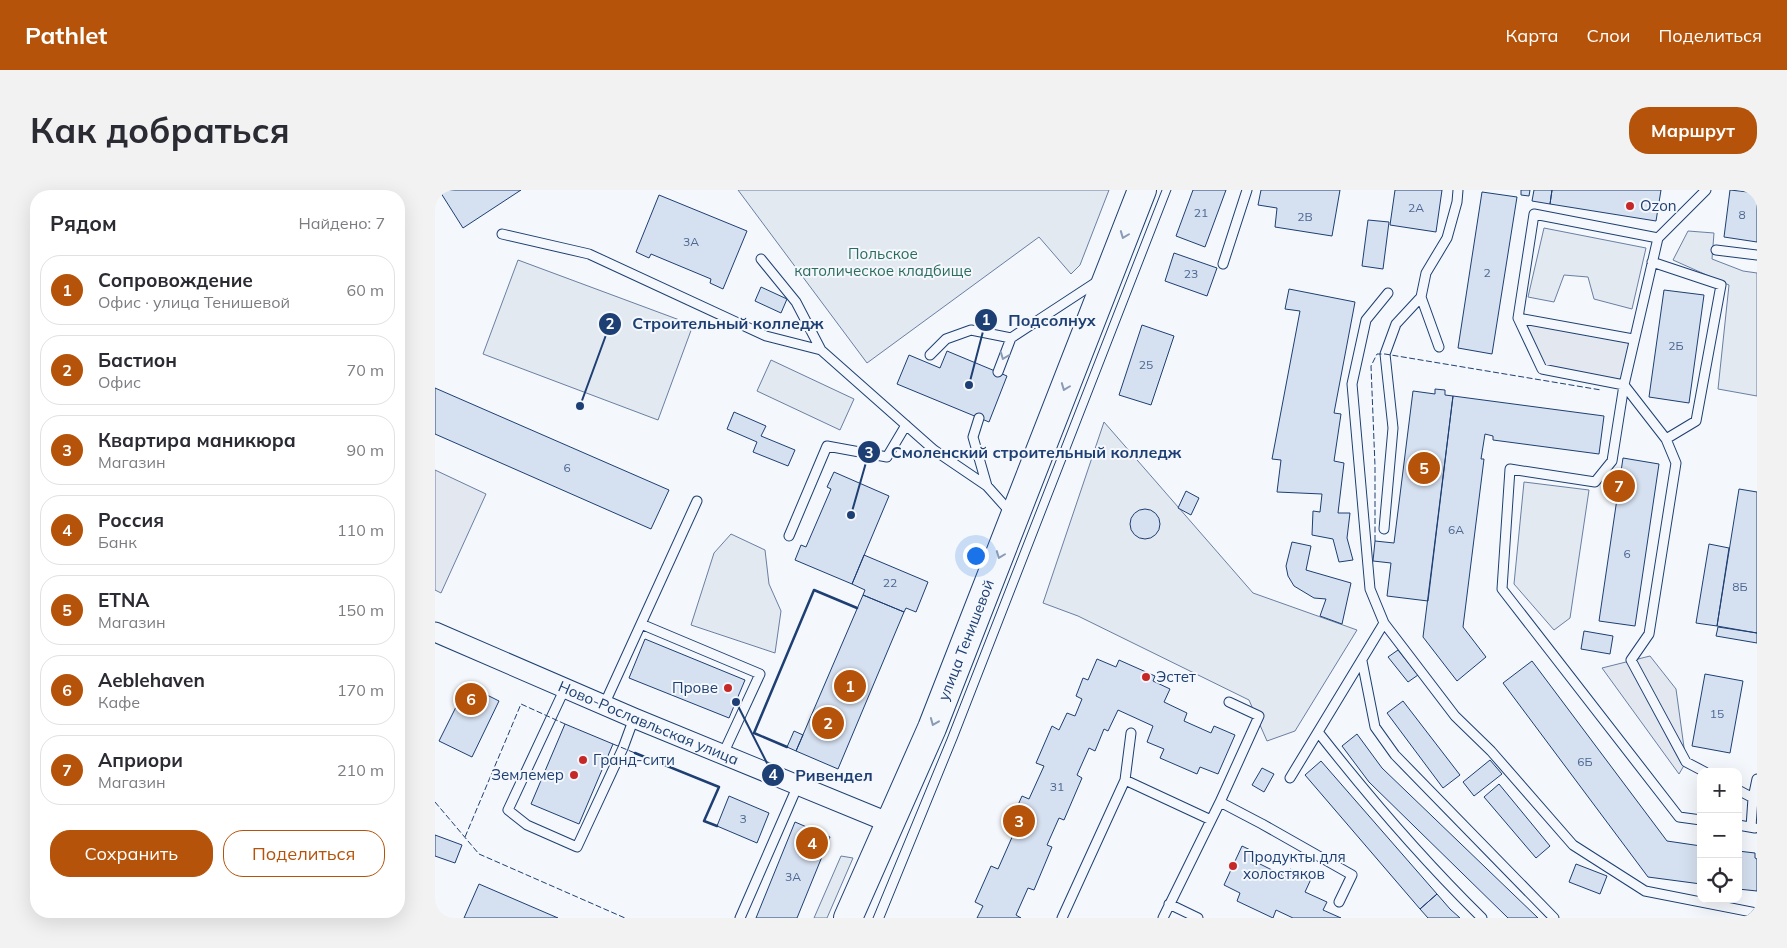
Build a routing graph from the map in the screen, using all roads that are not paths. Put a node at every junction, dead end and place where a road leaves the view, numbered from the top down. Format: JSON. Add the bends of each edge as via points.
{"nodes":[{"id":1,"x":1142,"y":190,"type":"edge"},
{"id":2,"x":1247,"y":190,"type":"edge"},
{"id":3,"x":1458,"y":190,"type":"edge"},
{"id":4,"x":1707,"y":190,"type":"edge"},
{"id":5,"x":502,"y":234,"type":"dead end"},
{"id":6,"x":1658,"y":238,"type":"junction"},
{"id":7,"x":1717,"y":250,"type":"dead end"},
{"id":8,"x":1757,"y":255,"type":"edge"},
{"id":9,"x":761,"y":259,"type":"dead end"},
{"id":10,"x":1652,"y":262,"type":"junction"},
{"id":11,"x":1223,"y":264,"type":"dead end"},
{"id":12,"x":1109,"y":274,"type":"junction"},
{"id":13,"x":1388,"y":293,"type":"dead end"},
{"id":14,"x":1421,"y":296,"type":"junction"},
{"id":15,"x":1518,"y":318,"type":"junction"},
{"id":16,"x":1011,"y":338,"type":"junction"},
{"id":17,"x":1633,"y":339,"type":"junction"},
{"id":18,"x":1439,"y":347,"type":"dead end"},
{"id":19,"x":821,"y":350,"type":"junction"},
{"id":20,"x":930,"y":355,"type":"dead end"},
{"id":21,"x":998,"y":372,"type":"dead end"},
{"id":22,"x":1624,"y":385,"type":"junction"},
{"id":23,"x":979,"y":418,"type":"dead end"},
{"id":24,"x":906,"y":425,"type":"junction"},
{"id":25,"x":1666,"y":440,"type":"junction"},
{"id":26,"x":987,"y":486,"type":"junction"},
{"id":27,"x":697,"y":501,"type":"dead end"},
{"id":28,"x":1014,"y":517,"type":"junction"},
{"id":29,"x":1384,"y":529,"type":"dead end"},
{"id":30,"x":789,"y":536,"type":"dead end"},
{"id":31,"x":1384,"y":622,"type":"junction"},
{"id":32,"x":641,"y":624,"type":"junction"},
{"id":33,"x":436,"y":636,"type":"edge"},
{"id":34,"x":1362,"y":661,"type":"junction"},
{"id":35,"x":565,"y":688,"type":"junction"},
{"id":36,"x":1229,"y":702,"type":"dead end"},
{"id":37,"x":604,"y":705,"type":"junction"},
{"id":38,"x":634,"y":718,"type":"junction"},
{"id":39,"x":1318,"y":732,"type":"junction"},
{"id":40,"x":1131,"y":733,"type":"dead end"},
{"id":41,"x":723,"y":754,"type":"junction"},
{"id":42,"x":1697,"y":768,"type":"edge"},
{"id":43,"x":1290,"y":778,"type":"dead end"},
{"id":44,"x":1757,"y":779,"type":"edge"},
{"id":45,"x":1125,"y":780,"type":"junction"},
{"id":46,"x":798,"y":786,"type":"junction"},
{"id":47,"x":1742,"y":792,"type":"edge"},
{"id":48,"x":1753,"y":798,"type":"junction"},
{"id":49,"x":1220,"y":802,"type":"junction"},
{"id":50,"x":1697,"y":819,"type":"edge"},
{"id":51,"x":1211,"y":820,"type":"junction"},
{"id":52,"x":890,"y":823,"type":"junction"},
{"id":53,"x":1754,"y":827,"type":"edge"},
{"id":54,"x":1339,"y":902,"type":"dead end"},
{"id":55,"x":1169,"y":904,"type":"junction"},
{"id":56,"x":1757,"y":914,"type":"edge"},
{"id":57,"x":1164,"y":917,"type":"edge"},
{"id":58,"x":740,"y":918,"type":"edge"},
{"id":59,"x":848,"y":918,"type":"edge"},
{"id":60,"x":1062,"y":918,"type":"edge"},
{"id":61,"x":1198,"y":918,"type":"edge"},
{"id":62,"x":1482,"y":918,"type":"edge"},
{"id":63,"x":1554,"y":918,"type":"edge"}],
"edges":[{"from":1,"to":12,"type":"main road","name":"улица Тенишевой","one_way":true},
{"from":2,"to":11,"type":"lane"},
{"from":3,"to":14,"type":"lane","via":[[1447,238],[1426,273]]},
{"from":4,"to":6,"type":"lane"},
{"from":5,"to":19,"type":"lane","via":[[589,254],[766,336]]},
{"from":6,"to":10,"type":"lane"},
{"from":6,"to":15,"type":"lane","via":[[1534,214]]},
{"from":7,"to":8,"type":"lane"},
{"from":9,"to":19,"type":"lane","via":[[795,302]]},
{"from":10,"to":17,"type":"lane"},
{"from":10,"to":25,"type":"lane","via":[[1721,286],[1696,421]]},
{"from":12,"to":16,"type":"lane"},
{"from":12,"to":28,"type":"main road","name":"улица Тенишевой","one_way":true},
{"from":13,"to":31,"type":"lane","via":[[1366,320],[1352,384],[1370,589]]},
{"from":14,"to":18,"type":"lane"},
{"from":14,"to":29,"type":"lane","via":[[1396,324],[1385,354],[1393,428]]},
{"from":15,"to":17,"type":"lane"},
{"from":15,"to":22,"type":"lane","via":[[1542,368]]},
{"from":16,"to":20,"type":"lane","via":[[971,330],[946,339]]},
{"from":16,"to":21,"type":"lane","one_way":true},
{"from":17,"to":22,"type":"lane"},
{"from":19,"to":24,"type":"lane"},
{"from":22,"to":25,"type":"lane"},
{"from":22,"to":50,"type":"lane","via":[[1612,461],[1595,482],[1510,469],[1502,589],[1679,817]]},
{"from":23,"to":26,"type":"lane","via":[[973,437]]},
{"from":24,"to":26,"type":"lane","via":[[934,450]]},
{"from":24,"to":30,"type":"lane","via":[[887,456],[827,446]]},
{"from":25,"to":42,"type":"lane","via":[[1676,463],[1649,634],[1631,660],[1686,762]]},
{"from":26,"to":28,"type":"lane"},
{"from":27,"to":32,"type":"lane"},
{"from":28,"to":52,"type":"main road","name":"улица Тенишевой","one_way":true,"via":[[932,728]]},
{"from":31,"to":34,"type":"lane"},
{"from":31,"to":56,"type":"lane","via":[[1455,716],[1573,845],[1645,891]]},
{"from":32,"to":37,"type":"lane"},
{"from":32,"to":41,"type":"lane","via":[[760,674]]},
{"from":33,"to":35,"type":"street","name":"Ново-Рославльская улица"},
{"from":34,"to":39,"type":"lane"},
{"from":34,"to":63,"type":"lane","via":[[1375,727],[1395,755]]},
{"from":35,"to":37,"type":"street","name":"Ново-Рославльская улица"},
{"from":35,"to":38,"type":"lane","via":[[508,810],[527,825],[577,847]]},
{"from":36,"to":49,"type":"lane","via":[[1259,716]]},
{"from":37,"to":38,"type":"street","name":"Ново-Рославльская улица"},
{"from":38,"to":41,"type":"street","name":"Ново-Рославльская улица"},
{"from":39,"to":43,"type":"lane"},
{"from":39,"to":62,"type":"lane","via":[[1361,787]]},
{"from":40,"to":45,"type":"lane"},
{"from":41,"to":46,"type":"street","name":"Ново-Рославльская улица"},
{"from":44,"to":48,"type":"lane"},
{"from":45,"to":51,"type":"lane"},
{"from":45,"to":60,"type":"lane"},
{"from":46,"to":52,"type":"street","name":"Ново-Рославльская улица"},
{"from":46,"to":58,"type":"lane"},
{"from":47,"to":48,"type":"lane"},
{"from":48,"to":53,"type":"lane"},
{"from":49,"to":51,"type":"lane"},
{"from":49,"to":54,"type":"lane","via":[[1352,874]]},
{"from":51,"to":55,"type":"lane"},
{"from":52,"to":59,"type":"main road","name":"улица Тенишевой"},
{"from":55,"to":57,"type":"lane"},
{"from":55,"to":61,"type":"lane"}]}
